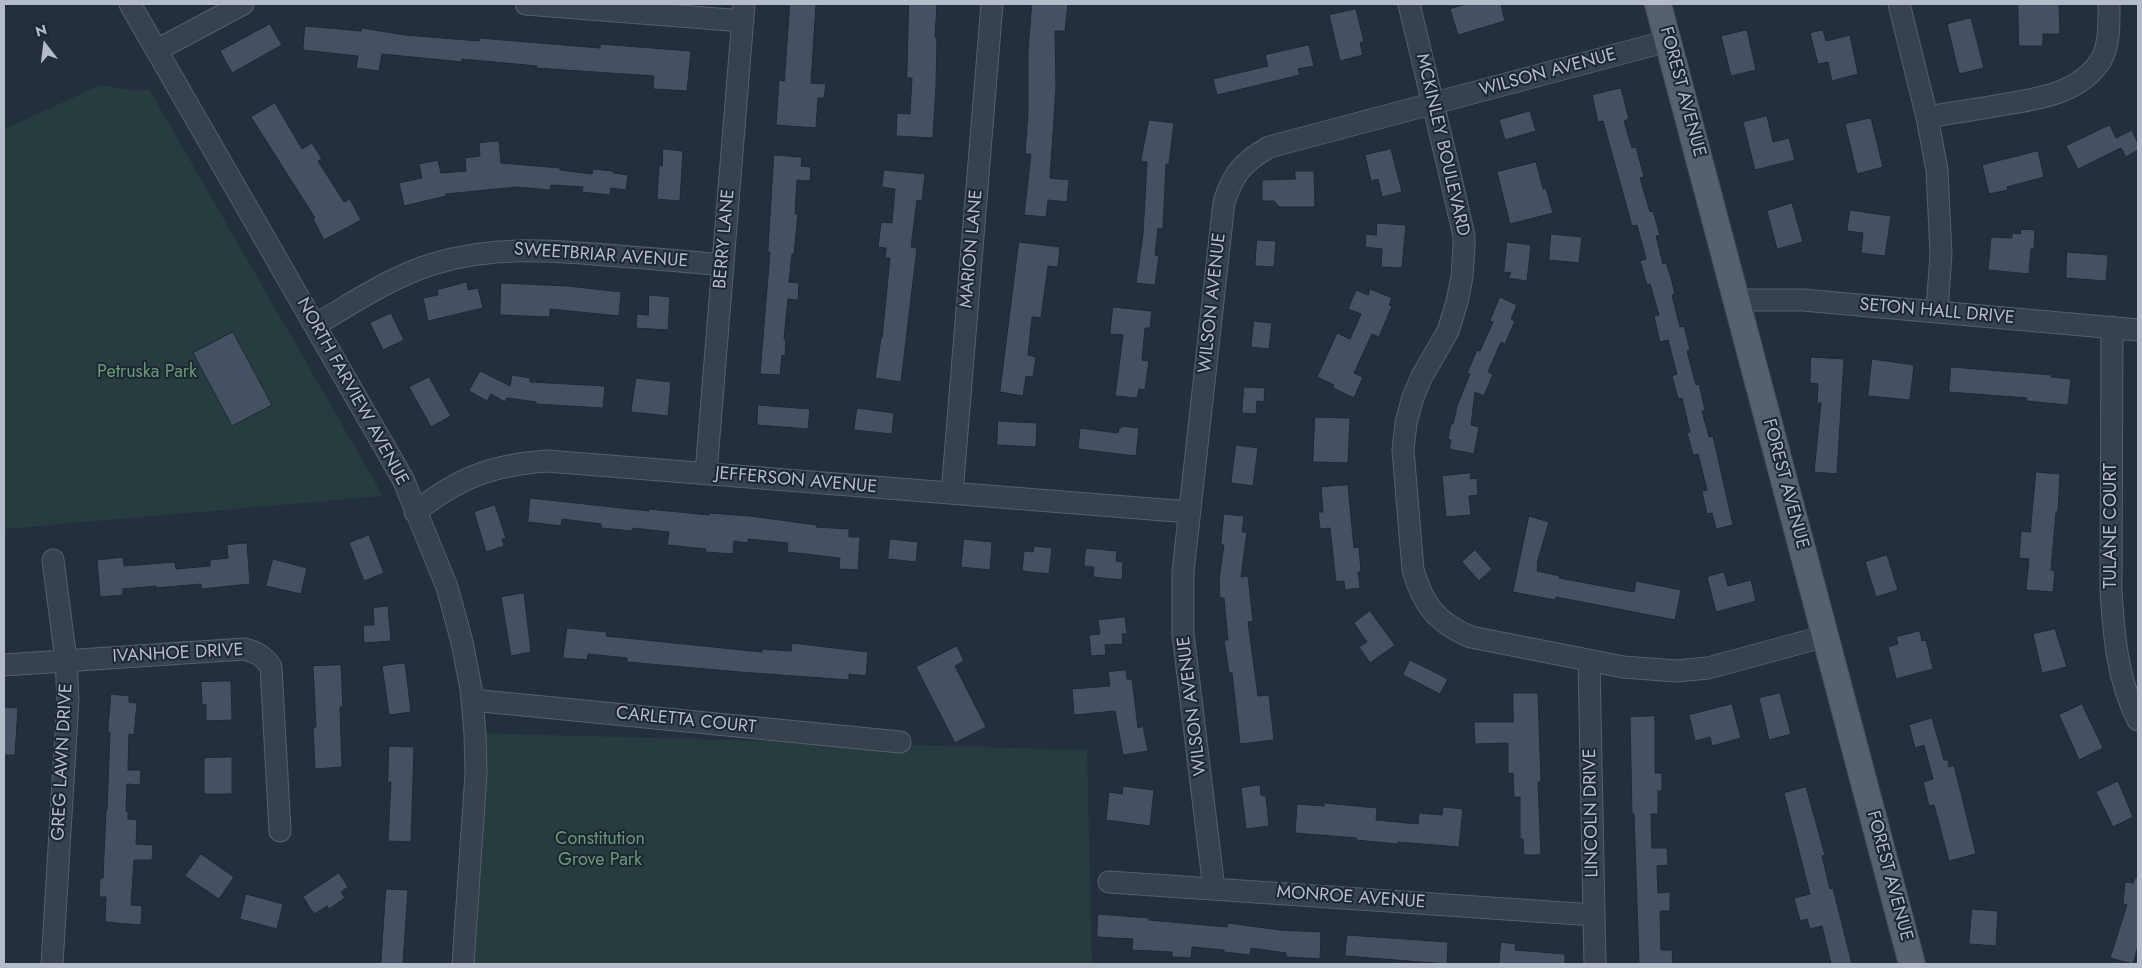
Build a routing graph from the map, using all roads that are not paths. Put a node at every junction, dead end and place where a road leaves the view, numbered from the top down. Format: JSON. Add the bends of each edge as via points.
{"nodes":[{"id":1,"x":130,"y":4,"type":"edge"},
{"id":2,"x":243,"y":4,"type":"edge"},
{"id":3,"x":526,"y":4,"type":"edge"},
{"id":4,"x":992,"y":4,"type":"edge"},
{"id":5,"x":1409,"y":4,"type":"edge"},
{"id":6,"x":1658,"y":4,"type":"edge"},
{"id":7,"x":1899,"y":4,"type":"edge"},
{"id":8,"x":2109,"y":4,"type":"edge"},
{"id":9,"x":744,"y":12,"type":"edge"},
{"id":10,"x":1668,"y":41,"type":"junction"},
{"id":11,"x":157,"y":50,"type":"junction"},
{"id":12,"x":1433,"y":103,"type":"junction"},
{"id":13,"x":1927,"y":117,"type":"junction"},
{"id":14,"x":723,"y":265,"type":"junction"},
{"id":15,"x":1735,"y":300,"type":"junction"},
{"id":16,"x":1937,"y":312,"type":"junction"},
{"id":17,"x":315,"y":325,"type":"junction"},
{"id":18,"x":2112,"y":328,"type":"junction"},
{"id":19,"x":2138,"y":330,"type":"edge"},
{"id":20,"x":706,"y":474,"type":"junction"},
{"id":21,"x":952,"y":493,"type":"junction"},
{"id":22,"x":415,"y":512,"type":"junction"},
{"id":23,"x":1189,"y":512,"type":"junction"},
{"id":24,"x":53,"y":560,"type":"dead end"},
{"id":25,"x":1826,"y":636,"type":"junction"},
{"id":26,"x":66,"y":660,"type":"junction"},
{"id":27,"x":1589,"y":661,"type":"junction"},
{"id":28,"x":4,"y":665,"type":"edge"},
{"id":29,"x":472,"y":700,"type":"junction"},
{"id":30,"x":2138,"y":720,"type":"edge"},
{"id":31,"x":900,"y":742,"type":"dead end"},
{"id":32,"x":280,"y":831,"type":"dead end"},
{"id":33,"x":1109,"y":882,"type":"dead end"},
{"id":34,"x":1214,"y":889,"type":"junction"},
{"id":35,"x":1594,"y":915,"type":"junction"},
{"id":36,"x":52,"y":964,"type":"edge"},
{"id":37,"x":463,"y":964,"type":"edge"},
{"id":38,"x":1595,"y":964,"type":"edge"},
{"id":39,"x":1912,"y":964,"type":"edge"}],
"edges":[{"from":1,"to":11,"type":"street","name":"NORTH FARVIEW AVENUE"},
{"from":2,"to":11,"type":"street"},
{"from":3,"to":9,"type":"street"},
{"from":4,"to":21,"type":"street","name":"MARION LANE"},
{"from":5,"to":12,"type":"street","name":"MCKINLEY BOULEVARD"},
{"from":6,"to":10,"type":"main road","name":"FOREST AVENUE"},
{"from":7,"to":13,"type":"street"},
{"from":8,"to":13,"type":"street","via":[[2107,42],[2101,60],[2072,87],[2049,96]]},
{"from":9,"to":14,"type":"street","name":"BERRY LANE"},
{"from":10,"to":12,"type":"street","name":"WILSON AVENUE"},
{"from":10,"to":15,"type":"main road","name":"FOREST AVENUE"},
{"from":11,"to":17,"type":"street","name":"NORTH FARVIEW AVENUE"},
{"from":12,"to":23,"type":"street","name":"WILSON AVENUE","via":[[1268,147],[1240,168],[1230,184],[1224,202]]},
{"from":12,"to":27,"type":"street","name":"MCKINLEY BOULEVARD","via":[[1464,247],[1462,277],[1448,331],[1422,376],[1406,423],[1403,450],[1413,570],[1418,588],[1440,619],[1471,637]]},
{"from":13,"to":16,"type":"street","via":[[1937,170],[1941,254]]},
{"from":14,"to":17,"type":"street","name":"SWEETBRIAR AVENUE","via":[[539,250],[469,255],[432,264],[396,278]]},
{"from":14,"to":20,"type":"street","name":"BERRY LANE"},
{"from":15,"to":16,"type":"street","name":"SETON HALL DRIVE","via":[[1803,300]]},
{"from":15,"to":25,"type":"main road","name":"FOREST AVENUE"},
{"from":16,"to":18,"type":"street","name":"SETON HALL DRIVE"},
{"from":17,"to":22,"type":"street","name":"NORTH FARVIEW AVENUE","via":[[403,478]]},
{"from":18,"to":19,"type":"street","name":"SETON HALL DRIVE"},
{"from":18,"to":30,"type":"street","name":"TULANE COURT","via":[[2111,591],[2114,631],[2127,698]]},
{"from":20,"to":21,"type":"street","name":"JEFFERSON AVENUE"},
{"from":20,"to":22,"type":"street","name":"JEFFERSON AVENUE","via":[[547,461],[520,463],[464,479],[440,492]]},
{"from":21,"to":23,"type":"street","name":"JEFFERSON AVENUE"},
{"from":22,"to":29,"type":"street","name":"NORTH FARVIEW AVENUE","via":[[446,587],[462,642]]},
{"from":23,"to":34,"type":"street","name":"WILSON AVENUE","via":[[1183,572],[1184,634]]},
{"from":24,"to":26,"type":"street","name":"GREG LAWN DRIVE"},
{"from":25,"to":27,"type":"street","name":"MCKINLEY BOULEVARD","via":[[1708,668],[1642,670]]},
{"from":25,"to":39,"type":"main road","name":"FOREST AVENUE"},
{"from":26,"to":28,"type":"street","name":"IVANHOE DRIVE"},
{"from":26,"to":32,"type":"street","name":"IVANHOE DRIVE","via":[[244,648],[256,652],[271,667]]},
{"from":26,"to":36,"type":"street","name":"GREG LAWN DRIVE","via":[[68,699]]},
{"from":27,"to":35,"type":"street","name":"LINCOLN DRIVE"},
{"from":29,"to":31,"type":"street","name":"CARLETTA COURT"},
{"from":29,"to":37,"type":"street","name":"NORTH FARVIEW AVENUE","via":[[476,773]]},
{"from":33,"to":34,"type":"street","name":"MONROE AVENUE"},
{"from":34,"to":35,"type":"street","name":"MONROE AVENUE"},
{"from":35,"to":38,"type":"street","name":"LINCOLN DRIVE"}]}
